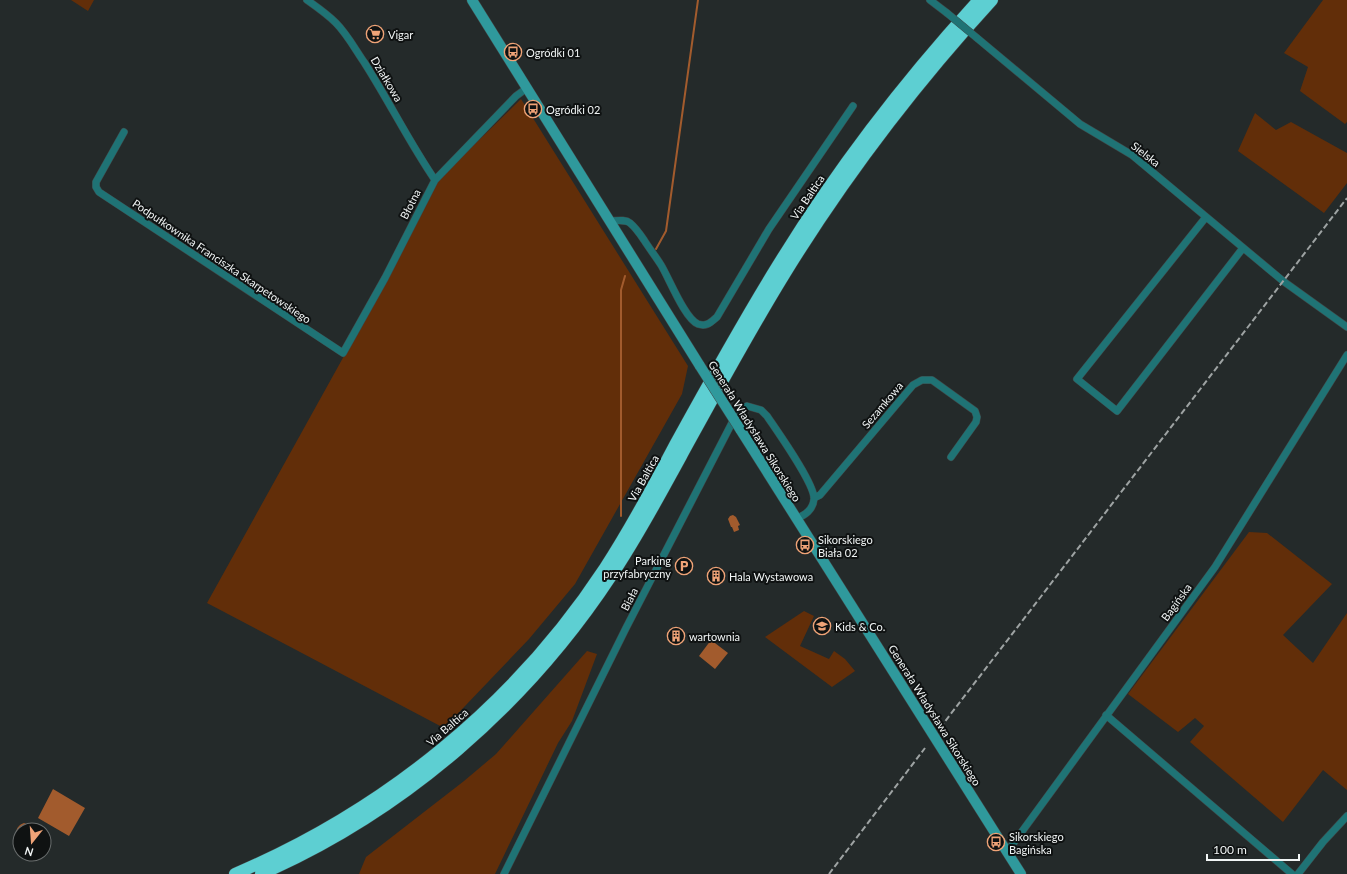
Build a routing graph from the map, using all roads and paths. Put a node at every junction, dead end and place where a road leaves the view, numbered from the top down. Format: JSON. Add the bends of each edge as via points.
{"nodes":[{"id":1,"x":307,"y":0,"type":"edge"},
{"id":2,"x":472,"y":0,"type":"edge"},
{"id":3,"x":930,"y":0,"type":"edge"},
{"id":4,"x":979,"y":0,"type":"edge"},
{"id":5,"x":992,"y":0,"type":"edge"},
{"id":6,"x":527,"y":88,"type":"junction"},
{"id":7,"x":853,"y":106,"type":"dead end"},
{"id":8,"x":124,"y":132,"type":"dead end"},
{"id":9,"x":435,"y":180,"type":"junction"},
{"id":10,"x":1206,"y":217,"type":"junction"},
{"id":11,"x":609,"y":220,"type":"junction"},
{"id":12,"x":1242,"y":248,"type":"junction"},
{"id":13,"x":1347,"y":327,"type":"edge"},
{"id":14,"x":342,"y":353,"type":"joint"},
{"id":15,"x":1347,"y":355,"type":"edge"},
{"id":16,"x":951,"y":457,"type":"dead end"},
{"id":17,"x":814,"y":498,"type":"junction"},
{"id":18,"x":796,"y":519,"type":"junction"},
{"id":19,"x":1106,"y":715,"type":"junction"},
{"id":20,"x":1347,"y":816,"type":"edge"},
{"id":21,"x":1007,"y":852,"type":"junction"},
{"id":22,"x":235,"y":874,"type":"edge"},
{"id":23,"x":261,"y":874,"type":"edge"},
{"id":24,"x":504,"y":874,"type":"edge"},
{"id":25,"x":1021,"y":874,"type":"edge"},
{"id":26,"x":1292,"y":874,"type":"edge"},
{"id":27,"x":1298,"y":874,"type":"edge"}],
"edges":[{"from":1,"to":9,"type":"street","name":"Działkowa","via":[[337,23],[345,33]]},
{"from":2,"to":6,"type":"street","name":"Generała Władysława Sikorskiego"},
{"from":3,"to":10,"type":"street","name":"Sielska","bridge":true,"via":[[1080,124],[1132,155]]},
{"from":4,"to":22,"type":"highway","name":"Via Baltica","via":[[882,116],[802,226],[738,332],[618,548],[591,589],[551,641],[487,710],[411,774],[362,808],[310,839]]},
{"from":5,"to":23,"type":"highway","name":"Via Baltica","via":[[898,112],[811,232],[729,368],[627,552],[559,647],[503,708],[429,773],[348,828]]},
{"from":6,"to":9,"type":"street","name":"Błotna","via":[[516,96]]},
{"from":6,"to":11,"type":"street","name":"Generała Władysława Sikorskiego"},
{"from":7,"to":11,"type":"street","via":[[769,229],[710,323],[698,324],[692,320],[661,265],[636,229],[630,223]]},
{"from":8,"to":14,"type":"street","name":"Podpułkownika Franciszka Skarpetowskiego","via":[[96,182],[98,192]]},
{"from":9,"to":14,"type":"street","name":"Błotna","via":[[385,278]]},
{"from":10,"to":12,"type":"street","name":"Sielska"},
{"from":10,"to":12,"type":"street","via":[[1077,379],[1117,411]]},
{"from":11,"to":18,"type":"street","name":"Generała Władysława Sikorskiego","bridge":true},
{"from":12,"to":13,"type":"street","name":"Sielska"},
{"from":15,"to":19,"type":"street","name":"Bagińska","via":[[1215,567]]},
{"from":16,"to":17,"type":"street","name":"Sezamkowa","via":[[976,422],[975,411],[932,380],[922,380],[913,385],[820,496]]},
{"from":17,"to":18,"type":"street","via":[[808,512]]},
{"from":17,"to":24,"type":"street","name":"Biała","via":[[802,471],[767,416],[754,407],[747,406],[741,410],[735,417],[626,628]]},
{"from":18,"to":21,"type":"street","name":"Generała Władysława Sikorskiego"},
{"from":19,"to":21,"type":"street","name":"Bagińska"},
{"from":19,"to":26,"type":"street"},
{"from":20,"to":27,"type":"street"},
{"from":21,"to":25,"type":"street","name":"Generała Władysława Sikorskiego"}]}
